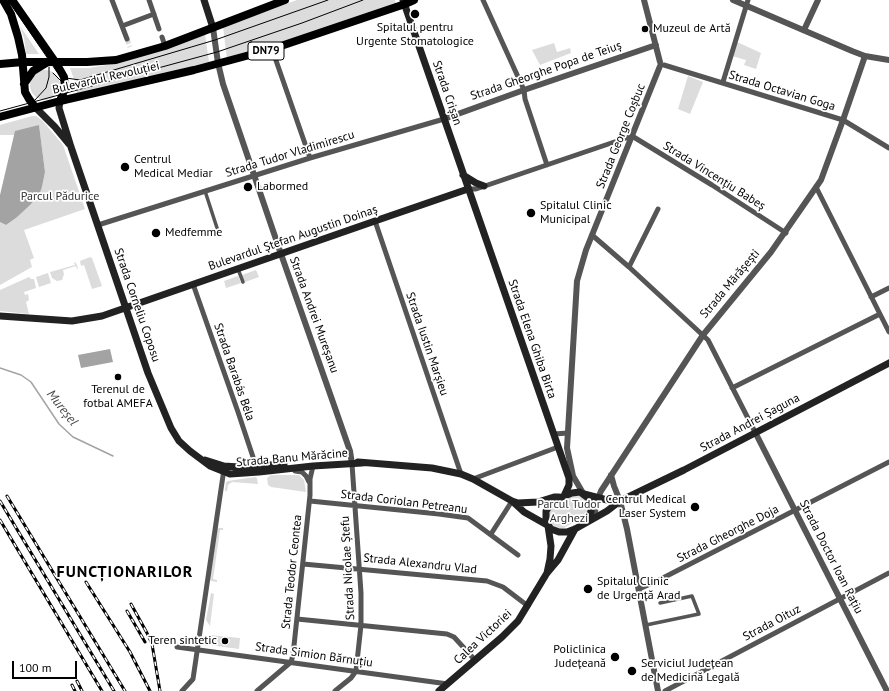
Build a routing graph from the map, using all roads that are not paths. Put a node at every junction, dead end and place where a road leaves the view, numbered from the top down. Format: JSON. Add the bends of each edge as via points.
{"nodes":[{"id":1,"x":3,"y":0,"type":"edge"},
{"id":2,"x":112,"y":0,"type":"edge"},
{"id":3,"x":149,"y":0,"type":"edge"},
{"id":4,"x":204,"y":0,"type":"edge"},
{"id":5,"x":285,"y":0,"type":"edge"},
{"id":6,"x":414,"y":0,"type":"edge"},
{"id":7,"x":482,"y":0,"type":"edge"},
{"id":8,"x":644,"y":0,"type":"edge"},
{"id":9,"x":733,"y":0,"type":"edge"},
{"id":10,"x":818,"y":0,"type":"edge"},
{"id":11,"x":15,"y":1,"type":"edge"},
{"id":12,"x":404,"y":2,"type":"edge"},
{"id":13,"x":747,"y":3,"type":"edge"},
{"id":14,"x":154,"y":14,"type":"junction"},
{"id":15,"x":122,"y":26,"type":"junction"},
{"id":16,"x":213,"y":28,"type":"junction"},
{"id":17,"x":159,"y":29,"type":"dead end"},
{"id":18,"x":804,"y":30,"type":"junction"},
{"id":19,"x":162,"y":37,"type":"dead end"},
{"id":20,"x":127,"y":39,"type":"tunnel mouth"},
{"id":21,"x":656,"y":45,"type":"junction"},
{"id":22,"x":165,"y":46,"type":"junction"},
{"id":23,"x":272,"y":49,"type":"junction"},
{"id":24,"x":865,"y":56,"type":"junction"},
{"id":25,"x":889,"y":60,"type":"edge"},
{"id":26,"x":23,"y":62,"type":"junction"},
{"id":27,"x":47,"y":63,"type":"junction"},
{"id":28,"x":56,"y":63,"type":"junction"},
{"id":29,"x":218,"y":63,"type":"junction"},
{"id":30,"x":0,"y":64,"type":"edge"},
{"id":31,"x":661,"y":64,"type":"junction"},
{"id":32,"x":723,"y":82,"type":"junction"},
{"id":33,"x":24,"y":84,"type":"junction"},
{"id":34,"x":524,"y":90,"type":"junction"},
{"id":35,"x":60,"y":101,"type":"junction"},
{"id":36,"x":35,"y":107,"type":"junction"},
{"id":37,"x":0,"y":117,"type":"edge"},
{"id":38,"x":444,"y":119,"type":"junction"},
{"id":39,"x":843,"y":120,"type":"junction"},
{"id":40,"x":632,"y":136,"type":"junction"},
{"id":41,"x":71,"y":147,"type":"junction"},
{"id":42,"x":889,"y":148,"type":"edge"},
{"id":43,"x":310,"y":158,"type":"junction"},
{"id":44,"x":547,"y":165,"type":"junction"},
{"id":45,"x":255,"y":175,"type":"junction"},
{"id":46,"x":463,"y":175,"type":"junction"},
{"id":47,"x":484,"y":186,"type":"junction"},
{"id":48,"x":816,"y":187,"type":"junction"},
{"id":49,"x":468,"y":189,"type":"junction"},
{"id":50,"x":205,"y":191,"type":"junction"},
{"id":51,"x":658,"y":210,"type":"dead end"},
{"id":52,"x":375,"y":221,"type":"junction"},
{"id":53,"x":98,"y":225,"type":"junction"},
{"id":54,"x":786,"y":233,"type":"junction"},
{"id":55,"x":219,"y":234,"type":"dead end"},
{"id":56,"x":592,"y":235,"type":"junction"},
{"id":57,"x":281,"y":254,"type":"junction"},
{"id":58,"x":629,"y":266,"type":"junction"},
{"id":59,"x":238,"y":269,"type":"junction"},
{"id":60,"x":243,"y":282,"type":"dead end"},
{"id":61,"x":193,"y":284,"type":"junction"},
{"id":62,"x":889,"y":288,"type":"edge"},
{"id":63,"x":871,"y":297,"type":"junction"},
{"id":64,"x":126,"y":308,"type":"junction"},
{"id":65,"x":880,"y":314,"type":"junction"},
{"id":66,"x":0,"y":316,"type":"edge"},
{"id":67,"x":889,"y":332,"type":"edge"},
{"id":68,"x":703,"y":335,"type":"junction"},
{"id":69,"x":889,"y":363,"type":"edge"},
{"id":70,"x":732,"y":388,"type":"junction"},
{"id":71,"x":568,"y":432,"type":"junction"},
{"id":72,"x":755,"y":432,"type":"junction"},
{"id":73,"x":554,"y":434,"type":"junction"},
{"id":74,"x":558,"y":446,"type":"junction"},
{"id":75,"x":351,"y":462,"type":"junction"},
{"id":76,"x":889,"y":462,"type":"edge"},
{"id":77,"x":254,"y":466,"type":"junction"},
{"id":78,"x":313,"y":466,"type":"junction"},
{"id":79,"x":286,"y":468,"type":"junction"},
{"id":80,"x":224,"y":469,"type":"junction"},
{"id":81,"x":461,"y":474,"type":"junction"},
{"id":82,"x":611,"y":475,"type":"junction"},
{"id":83,"x":473,"y":479,"type":"junction"},
{"id":84,"x":310,"y":482,"type":"junction"},
{"id":85,"x":584,"y":494,"type":"junction"},
{"id":86,"x":563,"y":496,"type":"junction"},
{"id":87,"x":598,"y":497,"type":"junction"},
{"id":88,"x":310,"y":501,"type":"junction"},
{"id":89,"x":512,"y":501,"type":"junction"},
{"id":90,"x":620,"y":501,"type":"junction"},
{"id":91,"x":354,"y":506,"type":"junction"},
{"id":92,"x":795,"y":511,"type":"junction"},
{"id":93,"x":594,"y":517,"type":"junction"},
{"id":94,"x":586,"y":522,"type":"junction"},
{"id":95,"x":548,"y":526,"type":"junction"},
{"id":96,"x":575,"y":529,"type":"junction"},
{"id":97,"x":491,"y":534,"type":"junction"},
{"id":98,"x":518,"y":555,"type":"dead end"},
{"id":99,"x":303,"y":564,"type":"junction"},
{"id":100,"x":359,"y":568,"type":"junction"},
{"id":101,"x":547,"y":573,"type":"junction"},
{"id":102,"x":889,"y":573,"type":"edge"},
{"id":103,"x":639,"y":589,"type":"junction"},
{"id":104,"x":840,"y":598,"type":"junction"},
{"id":105,"x":660,"y":603,"type":"dead end"},
{"id":106,"x":528,"y":606,"type":"junction"},
{"id":107,"x":297,"y":619,"type":"junction"},
{"id":108,"x":361,"y":625,"type":"junction"},
{"id":109,"x":646,"y":625,"type":"junction"},
{"id":110,"x":177,"y":647,"type":"dead end"},
{"id":111,"x":198,"y":650,"type":"junction"},
{"id":112,"x":475,"y":660,"type":"junction"},
{"id":113,"x":291,"y":662,"type":"junction"},
{"id":114,"x":356,"y":671,"type":"junction"},
{"id":115,"x":448,"y":684,"type":"junction"},
{"id":116,"x":182,"y":691,"type":"edge"},
{"id":117,"x":257,"y":691,"type":"edge"},
{"id":118,"x":335,"y":691,"type":"edge"},
{"id":119,"x":440,"y":691,"type":"edge"},
{"id":120,"x":658,"y":691,"type":"edge"},
{"id":121,"x":665,"y":691,"type":"edge"},
{"id":122,"x":887,"y":691,"type":"edge"}],
"edges":[{"from":1,"to":26,"type":"main road","via":[[16,29]]},
{"from":2,"to":15,"type":"street"},
{"from":3,"to":14,"type":"street"},
{"from":4,"to":16,"type":"main road"},
{"from":5,"to":16,"type":"main road","name":"Bulevardul Revoluției"},
{"from":6,"to":12,"type":"main road","name":"Bulevardul Revoluției","number":"DN79"},
{"from":7,"to":34,"type":"street"},
{"from":8,"to":21,"type":"street"},
{"from":9,"to":13,"type":"street"},
{"from":10,"to":18,"type":"street"},
{"from":11,"to":28,"type":"main road"},
{"from":12,"to":23,"type":"main road","name":"Bulevardul Revoluției","number":"DN79"},
{"from":12,"to":38,"type":"main road","name":"Strada Crișan"},
{"from":13,"to":18,"type":"street"},
{"from":13,"to":32,"type":"street"},
{"from":14,"to":15,"type":"street"},
{"from":14,"to":17,"type":"street"},
{"from":15,"to":20,"type":"street"},
{"from":16,"to":22,"type":"main road","name":"Bulevardul Revoluției"},
{"from":16,"to":29,"type":"street"},
{"from":18,"to":24,"type":"street"},
{"from":19,"to":22,"type":"street"},
{"from":21,"to":31,"type":"street"},
{"from":21,"to":34,"type":"street","name":"Strada Gheorghe Popa de Teiuș"},
{"from":22,"to":28,"type":"main road","name":"Bulevardul Revoluției","via":[[116,60]]},
{"from":23,"to":29,"type":"main road","name":"Bulevardul Revoluției","number":"DN79"},
{"from":23,"to":43,"type":"street"},
{"from":24,"to":25,"type":"street"},
{"from":24,"to":39,"type":"street","name":"Strada Mărășești"},
{"from":26,"to":27,"type":"main road","name":"Bulevardul Revoluției"},
{"from":26,"to":30,"type":"main road","name":"Bulevardul Revoluției"},
{"from":26,"to":33,"type":"main road"},
{"from":27,"to":28,"type":"main road","name":"Bulevardul Revoluției"},
{"from":27,"to":33,"type":"main road","via":[[33,71]]},
{"from":28,"to":35,"type":"main road","via":[[65,82]]},
{"from":29,"to":35,"type":"main road","name":"Bulevardul Revoluției","number":"DN79"},
{"from":29,"to":45,"type":"street","name":"Strada Andrei Mureșanu"},
{"from":31,"to":32,"type":"street","name":"Strada Octavian Goga"},
{"from":31,"to":40,"type":"street","name":"Strada George Coșbuc"},
{"from":32,"to":39,"type":"street","name":"Strada Octavian Goga"},
{"from":33,"to":36,"type":"main road","via":[[26,95]]},
{"from":34,"to":38,"type":"street","name":"Strada Gheorghe Popa de Teiuș"},
{"from":34,"to":44,"type":"street"},
{"from":35,"to":36,"type":"main road","name":"Bulevardul Revoluției","number":"DN79"},
{"from":35,"to":41,"type":"main road","name":"Strada Corneliu Coposu","via":[[59,108]]},
{"from":36,"to":37,"type":"main road","name":"Bulevardul Revoluției","number":"DN79"},
{"from":36,"to":41,"type":"main road","name":"Strada Corneliu Coposu"},
{"from":38,"to":43,"type":"street","name":"Strada Tudor Vladimirescu"},
{"from":38,"to":46,"type":"main road","name":"Strada Crișan"},
{"from":39,"to":42,"type":"street","name":"Strada Octavian Goga"},
{"from":39,"to":48,"type":"street","name":"Strada Mărășești","via":[[823,175]]},
{"from":40,"to":44,"type":"street"},
{"from":40,"to":54,"type":"street","name":"Strada Vincențiu Babeș"},
{"from":40,"to":56,"type":"street","name":"Strada George Coșbuc"},
{"from":41,"to":53,"type":"main road","name":"Strada Corneliu Coposu"},
{"from":43,"to":45,"type":"street","name":"Strada Tudor Vladimirescu"},
{"from":44,"to":47,"type":"street"},
{"from":45,"to":50,"type":"street","name":"Strada Tudor Vladimirescu"},
{"from":45,"to":57,"type":"street","name":"Strada Andrei Mureșanu"},
{"from":46,"to":47,"type":"main road"},
{"from":46,"to":49,"type":"main road","name":"Strada Crișan"},
{"from":47,"to":49,"type":"street"},
{"from":48,"to":54,"type":"street","name":"Strada Mărășești"},
{"from":48,"to":63,"type":"street"},
{"from":49,"to":52,"type":"main road","name":"Bulevardul Ștefan Augustin Doinaș"},
{"from":49,"to":73,"type":"main road","name":"Strada Elena Ghiba Birta"},
{"from":50,"to":53,"type":"street","name":"Strada Tudor Vladimirescu"},
{"from":50,"to":55,"type":"street"},
{"from":51,"to":58,"type":"street"},
{"from":52,"to":57,"type":"main road","name":"Bulevardul Ștefan Augustin Doinaș"},
{"from":52,"to":81,"type":"street","name":"Strada Iustin Marșieu"},
{"from":53,"to":64,"type":"main road","name":"Strada Corneliu Coposu"},
{"from":54,"to":68,"type":"street","name":"Strada Mărășești"},
{"from":56,"to":58,"type":"street"},
{"from":56,"to":71,"type":"street","name":"Strada George Coșbuc","via":[[577,280]]},
{"from":57,"to":59,"type":"main road","name":"Bulevardul Ștefan Augustin Doinaș"},
{"from":57,"to":75,"type":"street","name":"Strada Andrei Mureșanu","via":[[350,451]]},
{"from":58,"to":68,"type":"street"},
{"from":59,"to":60,"type":"street"},
{"from":59,"to":61,"type":"main road","name":"Bulevardul Ștefan Augustin Doinaș"},
{"from":61,"to":64,"type":"main road","name":"Bulevardul Ștefan Augustin Doinaș"},
{"from":61,"to":77,"type":"street","name":"Strada Barabás Béla"},
{"from":62,"to":63,"type":"street"},
{"from":63,"to":65,"type":"street"},
{"from":64,"to":66,"type":"main road","name":"Bulevardul Ștefan Augustin Doinaș","via":[[97,318],[72,321]]},
{"from":64,"to":80,"type":"main road","name":"Strada Corneliu Coposu","via":[[170,428],[179,441],[210,466]]},
{"from":65,"to":67,"type":"street"},
{"from":65,"to":70,"type":"street"},
{"from":68,"to":70,"type":"street"},
{"from":68,"to":82,"type":"street","name":"Strada Mărășești"},
{"from":69,"to":72,"type":"main road","name":"Strada Andrei Șaguna"},
{"from":70,"to":72,"type":"street"},
{"from":71,"to":73,"type":"street"},
{"from":71,"to":85,"type":"street","name":"Strada George Coșbuc","via":[[567,455],[573,477]]},
{"from":72,"to":90,"type":"main road","name":"Strada Andrei Șaguna"},
{"from":72,"to":92,"type":"street","name":"Strada Doctor Ioan Rațiu"},
{"from":73,"to":74,"type":"main road","name":"Strada Elena Ghiba Birta"},
{"from":74,"to":83,"type":"street"},
{"from":74,"to":86,"type":"main road","name":"Strada Elena Ghiba Birta","via":[[570,480]]},
{"from":75,"to":77,"type":"main road","name":"Strada Banu Mărăcine"},
{"from":75,"to":78,"type":"main road","name":"Strada Banu Mărăcine"},
{"from":75,"to":81,"type":"main road","name":"Strada Banu Mărăcine","via":[[432,468]]},
{"from":75,"to":91,"type":"street","name":"Strada Nicolae Ștefu"},
{"from":76,"to":92,"type":"street","name":"Strada Gheorghe Doja"},
{"from":77,"to":80,"type":"main road","name":"Strada Banu Mărăcine"},
{"from":78,"to":79,"type":"main road","name":"Strada Banu Mărăcine"},
{"from":78,"to":84,"type":"street","name":"Strada Teodor Ceontea"},
{"from":79,"to":80,"type":"main road","name":"Strada Banu Mărăcine","via":[[238,474]]},
{"from":79,"to":84,"type":"street","via":[[302,472]]},
{"from":80,"to":111,"type":"street"},
{"from":81,"to":83,"type":"main road","name":"Strada Banu Mărăcine"},
{"from":82,"to":87,"type":"street","name":"Strada Mărășești"},
{"from":82,"to":90,"type":"street"},
{"from":83,"to":89,"type":"main road","name":"Strada Banu Mărăcine"},
{"from":84,"to":88,"type":"street","name":"Strada Teodor Ceontea"},
{"from":85,"to":86,"type":"main road","via":[[577,492]]},
{"from":85,"to":87,"type":"main road"},
{"from":85,"to":94,"type":"main road","via":[[591,503],[590,516]]},
{"from":86,"to":89,"type":"main road","name":"Strada Banu Mărăcine","via":[[526,504]]},
{"from":86,"to":95,"type":"main road","via":[[548,508],[545,516]]},
{"from":87,"to":90,"type":"main road"},
{"from":87,"to":93,"type":"street","name":"Strada Mărășești"},
{"from":88,"to":91,"type":"street","name":"Strada Coriolan Petreanu"},
{"from":88,"to":99,"type":"street","name":"Strada Teodor Ceontea"},
{"from":89,"to":95,"type":"main road","name":"Strada Banu Mărăcine","via":[[524,512]]},
{"from":89,"to":97,"type":"street"},
{"from":90,"to":93,"type":"main road","name":"Strada Andrei Șaguna"},
{"from":90,"to":103,"type":"street"},
{"from":91,"to":97,"type":"street","name":"Strada Coriolan Petreanu","via":[[465,518]]},
{"from":91,"to":100,"type":"street","name":"Strada Nicolae Ștefu"},
{"from":92,"to":103,"type":"street","name":"Strada Gheorghe Doja"},
{"from":92,"to":104,"type":"street","name":"Strada Doctor Ioan Rațiu"},
{"from":93,"to":94,"type":"main road","name":"Strada Andrei Șaguna"},
{"from":94,"to":96,"type":"main road"},
{"from":95,"to":96,"type":"main road","via":[[559,532]]},
{"from":95,"to":101,"type":"main road","name":"Calea Victoriei","via":[[551,546]]},
{"from":96,"to":101,"type":"main road","name":"Calea Victoriei","via":[[558,560]]},
{"from":97,"to":98,"type":"street","name":"Strada Coriolan Petreanu"},
{"from":99,"to":100,"type":"street","name":"Strada Alexandru Vlad"},
{"from":99,"to":107,"type":"street","name":"Strada Teodor Ceontea"},
{"from":100,"to":106,"type":"street","name":"Strada Alexandru Vlad","via":[[494,582]]},
{"from":100,"to":108,"type":"street","name":"Strada Nicolae Ștefu"},
{"from":101,"to":106,"type":"main road","name":"Calea Victoriei"},
{"from":102,"to":104,"type":"street","name":"Strada Oituz"},
{"from":103,"to":109,"type":"street"},
{"from":104,"to":121,"type":"street","name":"Strada Oituz"},
{"from":104,"to":122,"type":"street","name":"Strada Doctor Ioan Rațiu"},
{"from":105,"to":109,"type":"street","via":[[692,596],[699,614]]},
{"from":106,"to":112,"type":"main road","name":"Calea Victoriei","via":[[514,626]]},
{"from":107,"to":108,"type":"street"},
{"from":107,"to":113,"type":"street","name":"Strada Teodor Ceontea"},
{"from":108,"to":112,"type":"street","via":[[449,634]]},
{"from":108,"to":114,"type":"street","name":"Strada Nicolae Ștefu"},
{"from":109,"to":120,"type":"street"},
{"from":110,"to":111,"type":"street","name":"Strada Simion Bărnuțiu"},
{"from":111,"to":113,"type":"street","name":"Strada Simion Bărnuțiu"},
{"from":111,"to":116,"type":"street","via":[[193,679]]},
{"from":112,"to":115,"type":"main road","name":"Calea Victoriei"},
{"from":113,"to":114,"type":"street","name":"Strada Simion Bărnuțiu"},
{"from":113,"to":117,"type":"street"},
{"from":114,"to":115,"type":"street","name":"Strada Simion Bărnuțiu"},
{"from":114,"to":118,"type":"street"},
{"from":115,"to":119,"type":"main road","name":"Calea Victoriei"}]}
